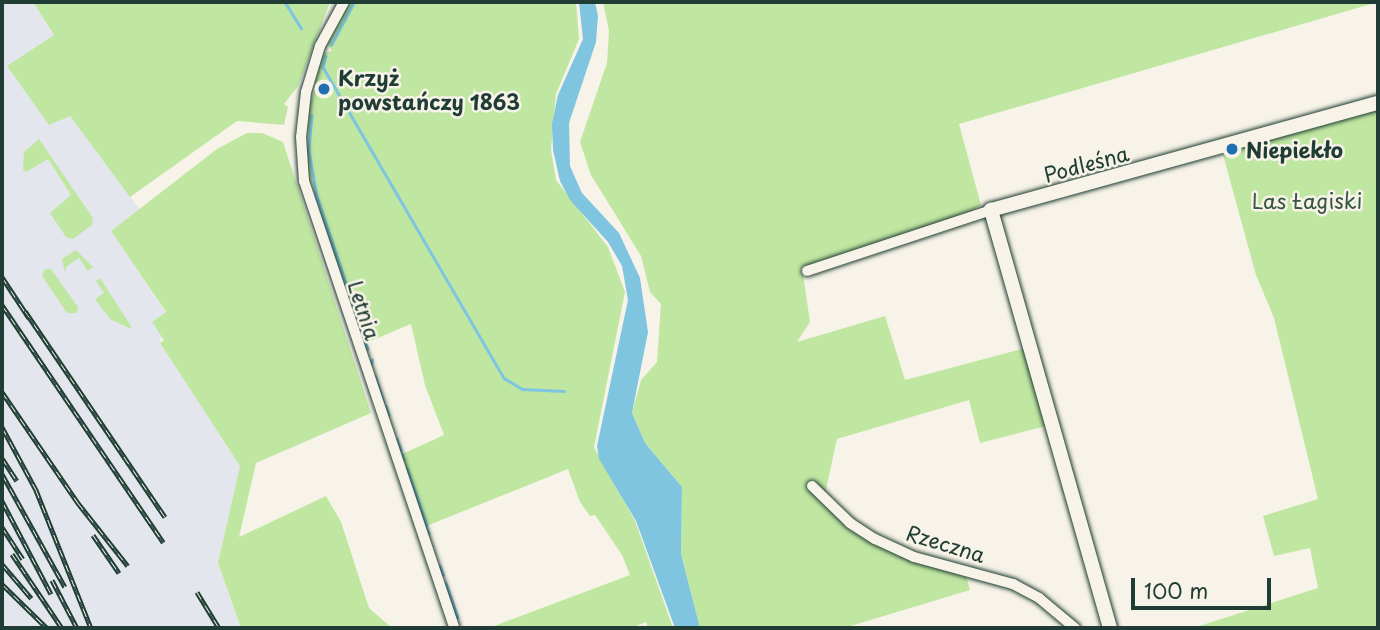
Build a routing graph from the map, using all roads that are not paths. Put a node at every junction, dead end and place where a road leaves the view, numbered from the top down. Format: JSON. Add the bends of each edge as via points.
{"nodes":[{"id":1,"x":344,"y":2,"type":"edge"},
{"id":2,"x":1378,"y":103,"type":"edge"},
{"id":3,"x":991,"y":210,"type":"junction"},
{"id":4,"x":807,"y":271,"type":"dead end"},
{"id":5,"x":811,"y":486,"type":"dead end"},
{"id":6,"x":454,"y":628,"type":"edge"},
{"id":7,"x":1075,"y":628,"type":"edge"},
{"id":8,"x":1110,"y":628,"type":"edge"}],
"edges":[{"from":1,"to":6,"type":"street","name":"Letnia","via":[[320,46],[306,92],[301,137],[304,181]]},
{"from":2,"to":3,"type":"street","name":"Podleśna"},
{"from":3,"to":4,"type":"street","name":"Podleśna"},
{"from":3,"to":8,"type":"street"},
{"from":5,"to":7,"type":"street","name":"Rzeczna","via":[[875,539],[914,558],[1013,584],[1039,598]]}]}
